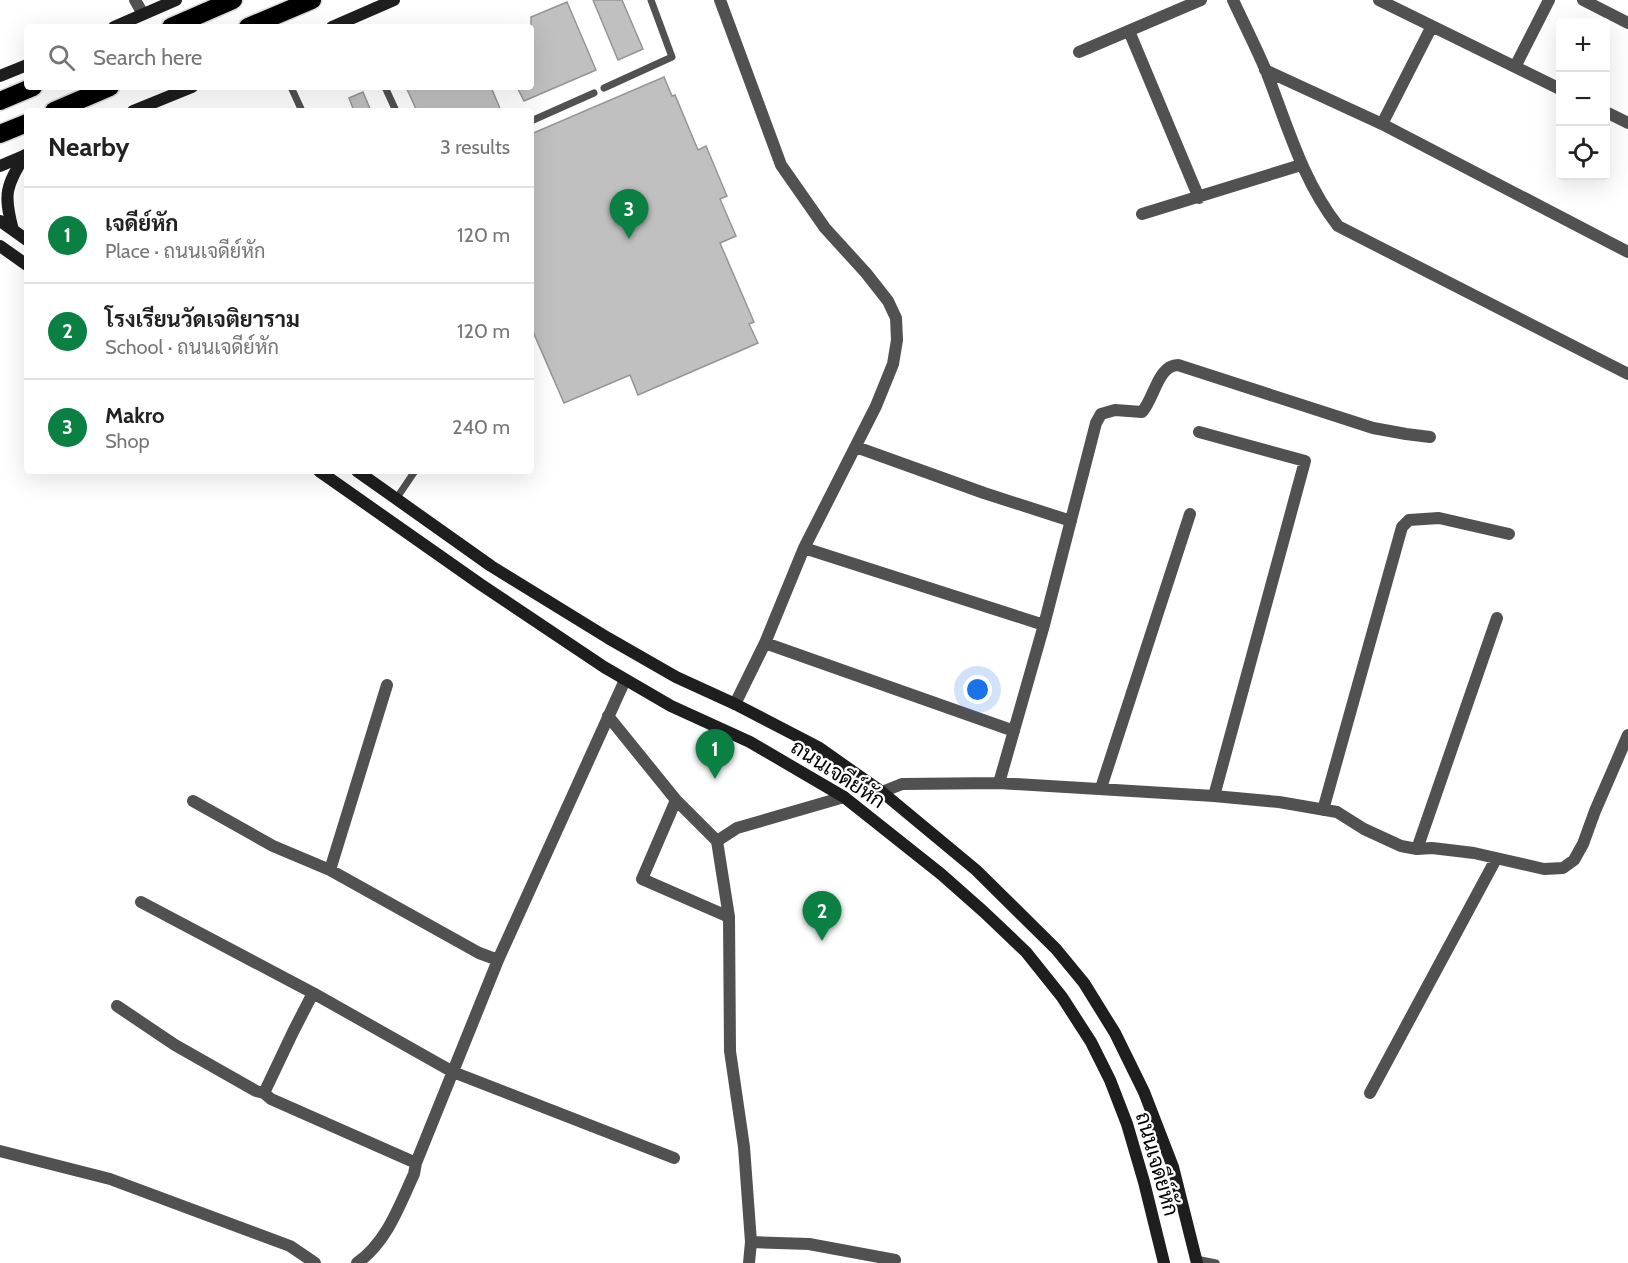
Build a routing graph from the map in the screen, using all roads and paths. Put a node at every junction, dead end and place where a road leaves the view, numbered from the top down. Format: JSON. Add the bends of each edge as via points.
{"nodes":[{"id":1,"x":135,"y":0,"type":"edge"},
{"id":2,"x":176,"y":0,"type":"edge"},
{"id":3,"x":233,"y":0,"type":"edge"},
{"id":4,"x":312,"y":0,"type":"edge"},
{"id":5,"x":394,"y":0,"type":"edge"},
{"id":6,"x":651,"y":0,"type":"edge"},
{"id":7,"x":720,"y":0,"type":"edge"},
{"id":8,"x":1201,"y":0,"type":"edge"},
{"id":9,"x":1233,"y":0,"type":"edge"},
{"id":10,"x":1379,"y":0,"type":"edge"},
{"id":11,"x":1549,"y":0,"type":"edge"},
{"id":12,"x":1583,"y":0,"type":"edge"},
{"id":13,"x":143,"y":14,"type":"junction"},
{"id":14,"x":355,"y":22,"type":"edge"},
{"id":15,"x":1628,"y":23,"type":"edge"},
{"id":16,"x":121,"y":24,"type":"edge"},
{"id":17,"x":178,"y":24,"type":"edge"},
{"id":18,"x":256,"y":24,"type":"edge"},
{"id":19,"x":1432,"y":26,"type":"junction"},
{"id":20,"x":1129,"y":31,"type":"junction"},
{"id":21,"x":1079,"y":52,"type":"dead end"},
{"id":22,"x":24,"y":65,"type":"edge"},
{"id":23,"x":1515,"y":67,"type":"junction"},
{"id":24,"x":1265,"y":70,"type":"junction"},
{"id":25,"x":0,"y":76,"type":"edge"},
{"id":26,"x":1556,"y":87,"type":"edge"},
{"id":27,"x":604,"y":88,"type":"dead end"},
{"id":28,"x":26,"y":90,"type":"edge"},
{"id":29,"x":103,"y":90,"type":"edge"},
{"id":30,"x":185,"y":90,"type":"edge"},
{"id":31,"x":292,"y":90,"type":"edge"},
{"id":32,"x":386,"y":90,"type":"edge"},
{"id":33,"x":594,"y":93,"type":"dead end"},
{"id":34,"x":0,"y":101,"type":"edge"},
{"id":35,"x":61,"y":108,"type":"edge"},
{"id":36,"x":140,"y":108,"type":"edge"},
{"id":37,"x":301,"y":108,"type":"edge"},
{"id":38,"x":395,"y":108,"type":"edge"},
{"id":39,"x":1610,"y":114,"type":"edge"},
{"id":40,"x":534,"y":120,"type":"edge"},
{"id":41,"x":1628,"y":123,"type":"edge"},
{"id":42,"x":24,"y":124,"type":"edge"},
{"id":43,"x":1382,"y":124,"type":"junction"},
{"id":44,"x":0,"y":134,"type":"edge"},
{"id":45,"x":24,"y":156,"type":"edge"},
{"id":46,"x":24,"y":159,"type":"edge"},
{"id":47,"x":0,"y":165,"type":"edge"},
{"id":48,"x":1301,"y":165,"type":"junction"},
{"id":49,"x":1198,"y":198,"type":"junction"},
{"id":50,"x":1142,"y":214,"type":"dead end"},
{"id":51,"x":0,"y":221,"type":"edge"},
{"id":52,"x":13,"y":230,"type":"junction"},
{"id":53,"x":24,"y":238,"type":"edge"},
{"id":54,"x":0,"y":246,"type":"edge"},
{"id":55,"x":1628,"y":252,"type":"edge"},
{"id":56,"x":24,"y":263,"type":"edge"},
{"id":57,"x":1628,"y":374,"type":"edge"},
{"id":58,"x":1199,"y":432,"type":"dead end"},
{"id":59,"x":1431,"y":437,"type":"dead end"},
{"id":60,"x":856,"y":447,"type":"junction"},
{"id":61,"x":323,"y":474,"type":"edge"},
{"id":62,"x":361,"y":474,"type":"edge"},
{"id":63,"x":413,"y":474,"type":"edge"},
{"id":64,"x":396,"y":499,"type":"junction"},
{"id":65,"x":1190,"y":514,"type":"dead end"},
{"id":66,"x":1071,"y":521,"type":"junction"},
{"id":67,"x":1509,"y":534,"type":"dead end"},
{"id":68,"x":804,"y":548,"type":"junction"},
{"id":69,"x":1497,"y":618,"type":"dead end"},
{"id":70,"x":1044,"y":626,"type":"junction"},
{"id":71,"x":765,"y":643,"type":"junction"},
{"id":72,"x":625,"y":680,"type":"junction"},
{"id":73,"x":387,"y":685,"type":"dead end"},
{"id":74,"x":735,"y":704,"type":"junction"},
{"id":75,"x":608,"y":716,"type":"junction"},
{"id":76,"x":1014,"y":731,"type":"junction"},
{"id":77,"x":1628,"y":735,"type":"edge"},
{"id":78,"x":999,"y":783,"type":"junction"},
{"id":79,"x":1101,"y":789,"type":"junction"},
{"id":80,"x":882,"y":792,"type":"junction"},
{"id":81,"x":1214,"y":796,"type":"junction"},
{"id":82,"x":844,"y":797,"type":"junction"},
{"id":83,"x":676,"y":800,"type":"junction"},
{"id":84,"x":193,"y":801,"type":"dead end"},
{"id":85,"x":1323,"y":810,"type":"junction"},
{"id":86,"x":717,"y":841,"type":"junction"},
{"id":87,"x":1417,"y":849,"type":"junction"},
{"id":88,"x":1496,"y":859,"type":"junction"},
{"id":89,"x":330,"y":870,"type":"junction"},
{"id":90,"x":141,"y":902,"type":"dead end"},
{"id":91,"x":729,"y":917,"type":"junction"},
{"id":92,"x":498,"y":960,"type":"junction"},
{"id":93,"x":313,"y":993,"type":"junction"},
{"id":94,"x":117,"y":1006,"type":"dead end"},
{"id":95,"x":453,"y":1072,"type":"junction"},
{"id":96,"x":264,"y":1093,"type":"junction"},
{"id":97,"x":1370,"y":1093,"type":"dead end"},
{"id":98,"x":0,"y":1151,"type":"edge"},
{"id":99,"x":674,"y":1158,"type":"dead end"},
{"id":100,"x":416,"y":1163,"type":"junction"},
{"id":101,"x":751,"y":1242,"type":"junction"},
{"id":102,"x":1196,"y":1261,"type":"edge"},
{"id":103,"x":315,"y":1263,"type":"edge"},
{"id":104,"x":357,"y":1263,"type":"edge"},
{"id":105,"x":749,"y":1263,"type":"edge"},
{"id":106,"x":894,"y":1263,"type":"edge"},
{"id":107,"x":1164,"y":1263,"type":"edge"},
{"id":108,"x":1216,"y":1263,"type":"edge"}],
"edges":[{"from":1,"to":13,"type":"street"},
{"from":2,"to":13,"type":"main road"},
{"from":3,"to":17,"type":"highway"},
{"from":4,"to":18,"type":"highway"},
{"from":5,"to":14,"type":"main road"},
{"from":6,"to":27,"type":"lane","via":[[672,57]]},
{"from":7,"to":60,"type":"street","via":[[781,165],[825,228],[888,301],[896,318],[893,364]]},
{"from":8,"to":20,"type":"street"},
{"from":9,"to":24,"type":"street"},
{"from":10,"to":19,"type":"street"},
{"from":11,"to":23,"type":"street"},
{"from":12,"to":15,"type":"street"},
{"from":13,"to":16,"type":"main road"},
{"from":19,"to":23,"type":"street"},
{"from":19,"to":43,"type":"street"},
{"from":20,"to":21,"type":"street"},
{"from":20,"to":49,"type":"street"},
{"from":22,"to":25,"type":"main road"},
{"from":23,"to":26,"type":"street"},
{"from":24,"to":43,"type":"street"},
{"from":24,"to":48,"type":"street"},
{"from":28,"to":34,"type":"highway"},
{"from":29,"to":35,"type":"highway"},
{"from":30,"to":36,"type":"main road"},
{"from":31,"to":37,"type":"lane"},
{"from":32,"to":38,"type":"lane"},
{"from":33,"to":40,"type":"lane"},
{"from":39,"to":41,"type":"street"},
{"from":42,"to":44,"type":"highway"},
{"from":43,"to":55,"type":"street"},
{"from":45,"to":47,"type":"main road"},
{"from":46,"to":52,"type":"main road","via":[[8,189],[7,208]]},
{"from":48,"to":49,"type":"street"},
{"from":48,"to":57,"type":"street","via":[[1338,226]]},
{"from":49,"to":50,"type":"street"},
{"from":51,"to":52,"type":"main road"},
{"from":52,"to":53,"type":"main road"},
{"from":54,"to":56,"type":"main road"},
{"from":58,"to":81,"type":"street","via":[[1305,461]]},
{"from":59,"to":66,"type":"street","via":[[1373,428],[1172,365],[1163,372],[1142,412],[1115,410],[1101,414]]},
{"from":60,"to":66,"type":"street"},
{"from":60,"to":68,"type":"street"},
{"from":61,"to":72,"type":"main road","name":"ถนนเจดีย์หัก"},
{"from":62,"to":64,"type":"main road","name":"ถนนเจดีย์หัก"},
{"from":63,"to":64,"type":"lane"},
{"from":64,"to":74,"type":"main road","name":"ถนนเจดีย์หัก","via":[[491,566],[608,638],[676,677]]},
{"from":65,"to":79,"type":"street"},
{"from":66,"to":70,"type":"street"},
{"from":67,"to":85,"type":"street","via":[[1439,518],[1409,520],[1402,526]]},
{"from":68,"to":70,"type":"street"},
{"from":68,"to":71,"type":"street"},
{"from":69,"to":87,"type":"street"},
{"from":70,"to":76,"type":"street"},
{"from":71,"to":74,"type":"street"},
{"from":71,"to":76,"type":"street"},
{"from":72,"to":75,"type":"street"},
{"from":72,"to":82,"type":"main road","name":"ถนนเจดีย์หัก","via":[[750,742]]},
{"from":73,"to":89,"type":"street"},
{"from":74,"to":80,"type":"main road","name":"ถนนเจดีย์หัก","via":[[818,747]]},
{"from":75,"to":83,"type":"street"},
{"from":75,"to":92,"type":"street"},
{"from":76,"to":78,"type":"street"},
{"from":77,"to":88,"type":"street","via":[[1574,860],[1563,868],[1544,869]]},
{"from":78,"to":79,"type":"street"},
{"from":78,"to":80,"type":"street","via":[[902,784]]},
{"from":79,"to":81,"type":"street"},
{"from":80,"to":102,"type":"main road","name":"ถนนเจดีย์หัก","via":[[976,870],[1056,949],[1084,983],[1115,1033],[1144,1092],[1173,1167]]},
{"from":81,"to":85,"type":"street"},
{"from":82,"to":86,"type":"street","via":[[737,828]]},
{"from":82,"to":107,"type":"main road","name":"ถนนเจดีย์หัก","via":[[984,912],[1026,952],[1062,997],[1091,1042],[1127,1124]]},
{"from":83,"to":86,"type":"street"},
{"from":83,"to":91,"type":"street","via":[[642,879]]},
{"from":84,"to":89,"type":"street","via":[[273,846]]},
{"from":85,"to":87,"type":"street","via":[[1336,812],[1390,842]]},
{"from":86,"to":91,"type":"street"},
{"from":87,"to":88,"type":"street","via":[[1474,853]]},
{"from":88,"to":97,"type":"street"},
{"from":89,"to":92,"type":"street"},
{"from":90,"to":93,"type":"street"},
{"from":91,"to":101,"type":"street","via":[[730,1051],[744,1147]]},
{"from":92,"to":95,"type":"street"},
{"from":93,"to":95,"type":"street"},
{"from":93,"to":96,"type":"street"},
{"from":94,"to":96,"type":"street","via":[[175,1045]]},
{"from":95,"to":99,"type":"street"},
{"from":95,"to":100,"type":"street"},
{"from":96,"to":100,"type":"street","via":[[271,1100]]},
{"from":98,"to":103,"type":"street","via":[[110,1179],[290,1246]]},
{"from":100,"to":104,"type":"street","via":[[383,1238]]},
{"from":101,"to":105,"type":"street"},
{"from":101,"to":106,"type":"street","via":[[809,1244],[895,1260]]},
{"from":102,"to":108,"type":"lane"}]}
